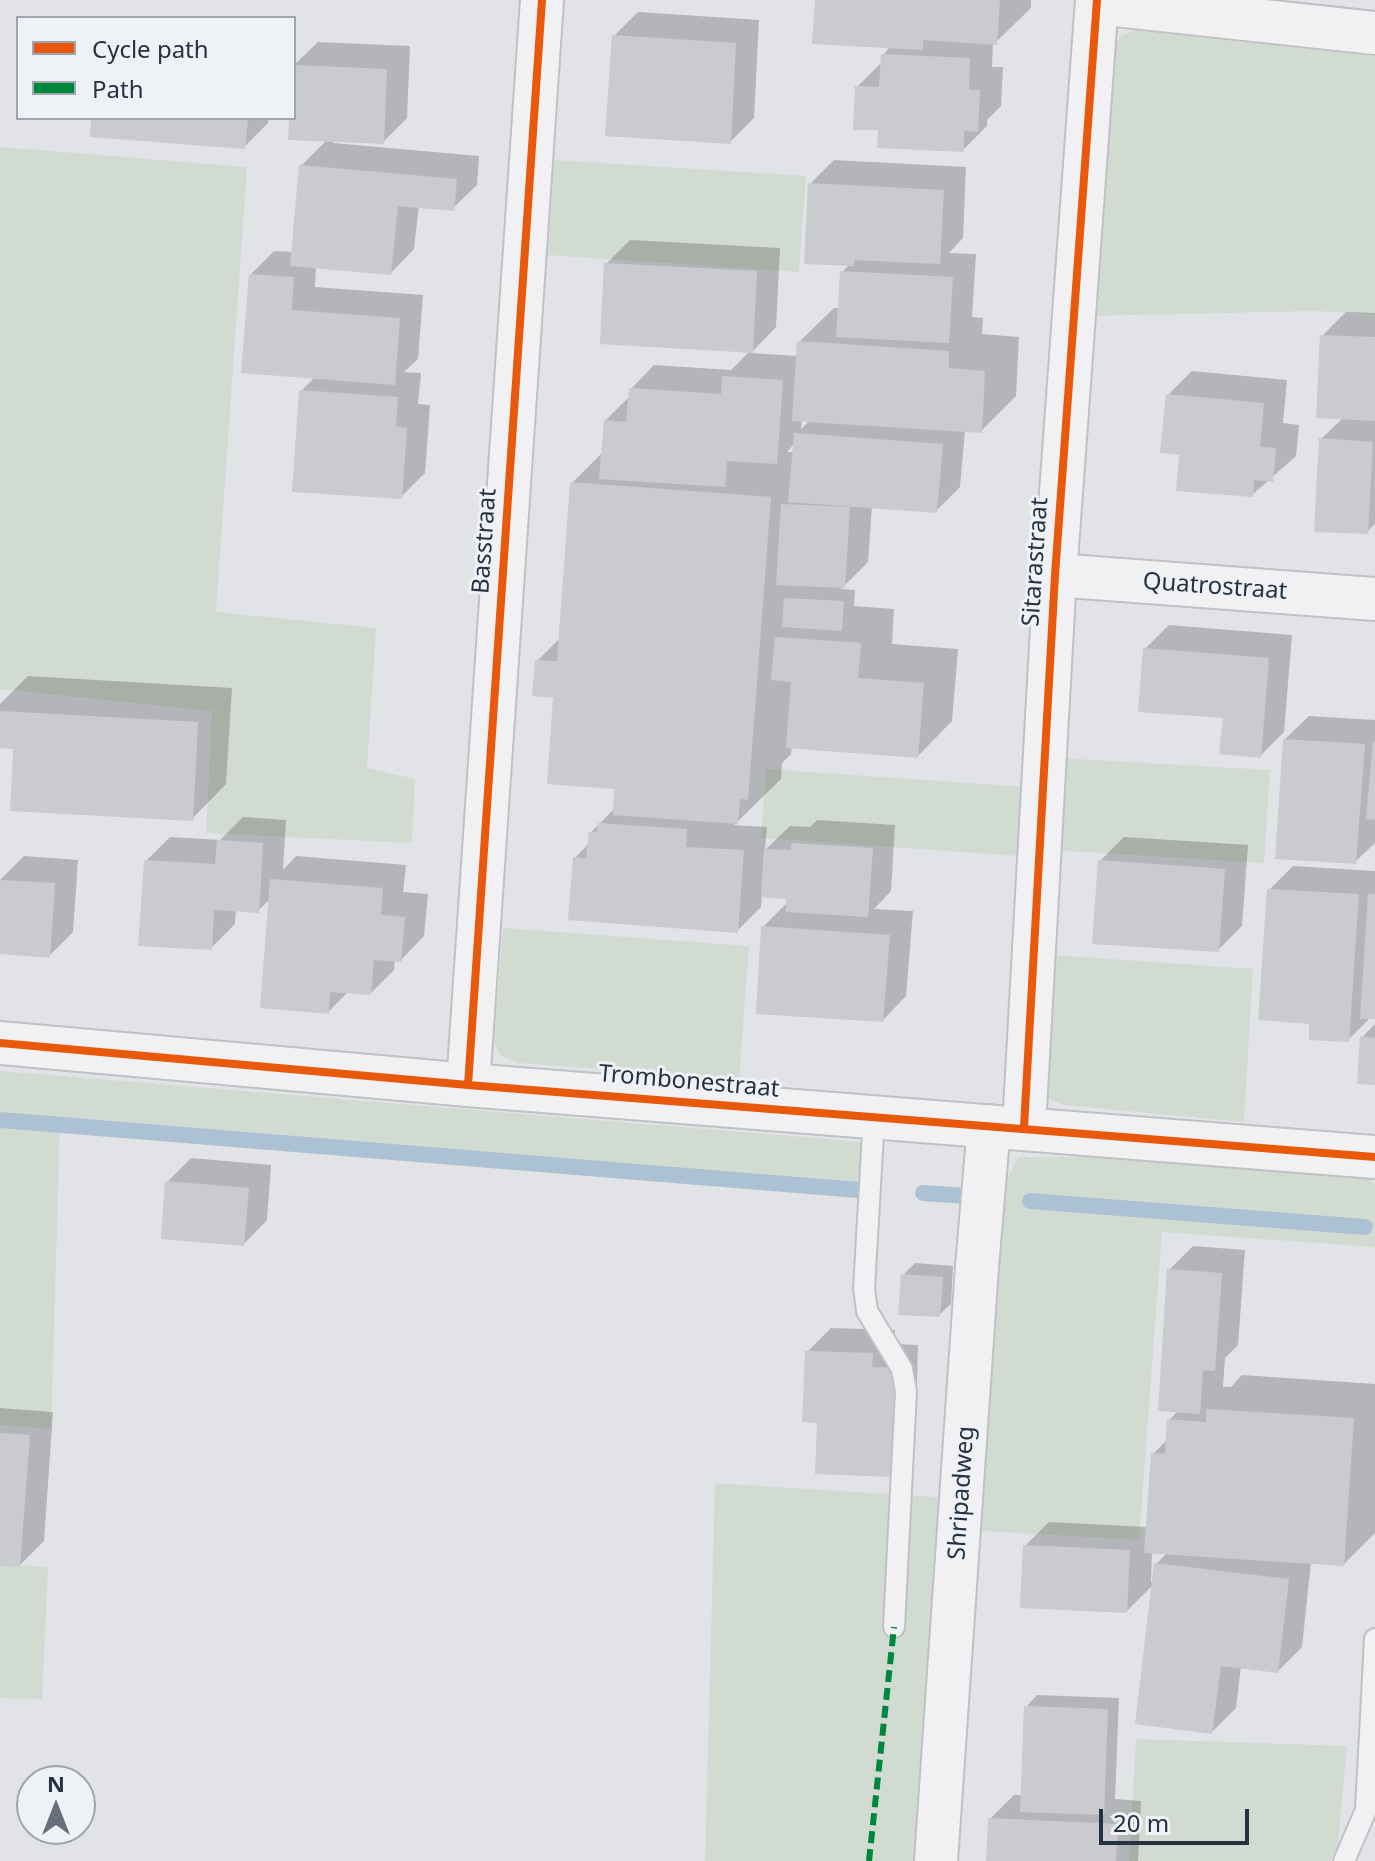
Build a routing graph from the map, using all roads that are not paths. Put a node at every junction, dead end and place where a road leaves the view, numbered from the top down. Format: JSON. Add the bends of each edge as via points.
{"nodes":[{"id":1,"x":542,"y":0,"type":"edge"},
{"id":2,"x":1097,"y":1,"type":"edge"},
{"id":3,"x":1375,"y":33,"type":"edge"},
{"id":4,"x":1055,"y":575,"type":"junction"},
{"id":5,"x":1375,"y":599,"type":"edge"},
{"id":6,"x":0,"y":1043,"type":"edge"},
{"id":7,"x":468,"y":1085,"type":"junction"},
{"id":8,"x":874,"y":1117,"type":"junction"},
{"id":9,"x":1007,"y":1126,"type":"junction"},
{"id":10,"x":1375,"y":1157,"type":"edge"},
{"id":11,"x":894,"y":1627,"type":"dead end"},
{"id":12,"x":1375,"y":1639,"type":"edge"},
{"id":13,"x":936,"y":1861,"type":"edge"},
{"id":14,"x":1344,"y":1861,"type":"edge"}],
"edges":[{"from":1,"to":7,"type":"street","name":"Basstraat"},
{"from":2,"to":3,"type":"street"},
{"from":2,"to":4,"type":"street","name":"Sitarastraat"},
{"from":4,"to":5,"type":"street","name":"Quatrostraat"},
{"from":4,"to":9,"type":"street","name":"Sitarastraat"},
{"from":6,"to":7,"type":"street","name":"Trombonestraat"},
{"from":7,"to":8,"type":"street","name":"Trombonestraat"},
{"from":8,"to":9,"type":"street","name":"Trombonestraat"},
{"from":8,"to":11,"type":"lane","via":[[864,1288],[867,1311],[902,1369],[906,1392]]},
{"from":9,"to":10,"type":"street","name":"Trombonestraat"},
{"from":9,"to":13,"type":"street","name":"Shripadweg","via":[[977,1267]]},
{"from":12,"to":14,"type":"lane","via":[[1366,1810]]}]}
